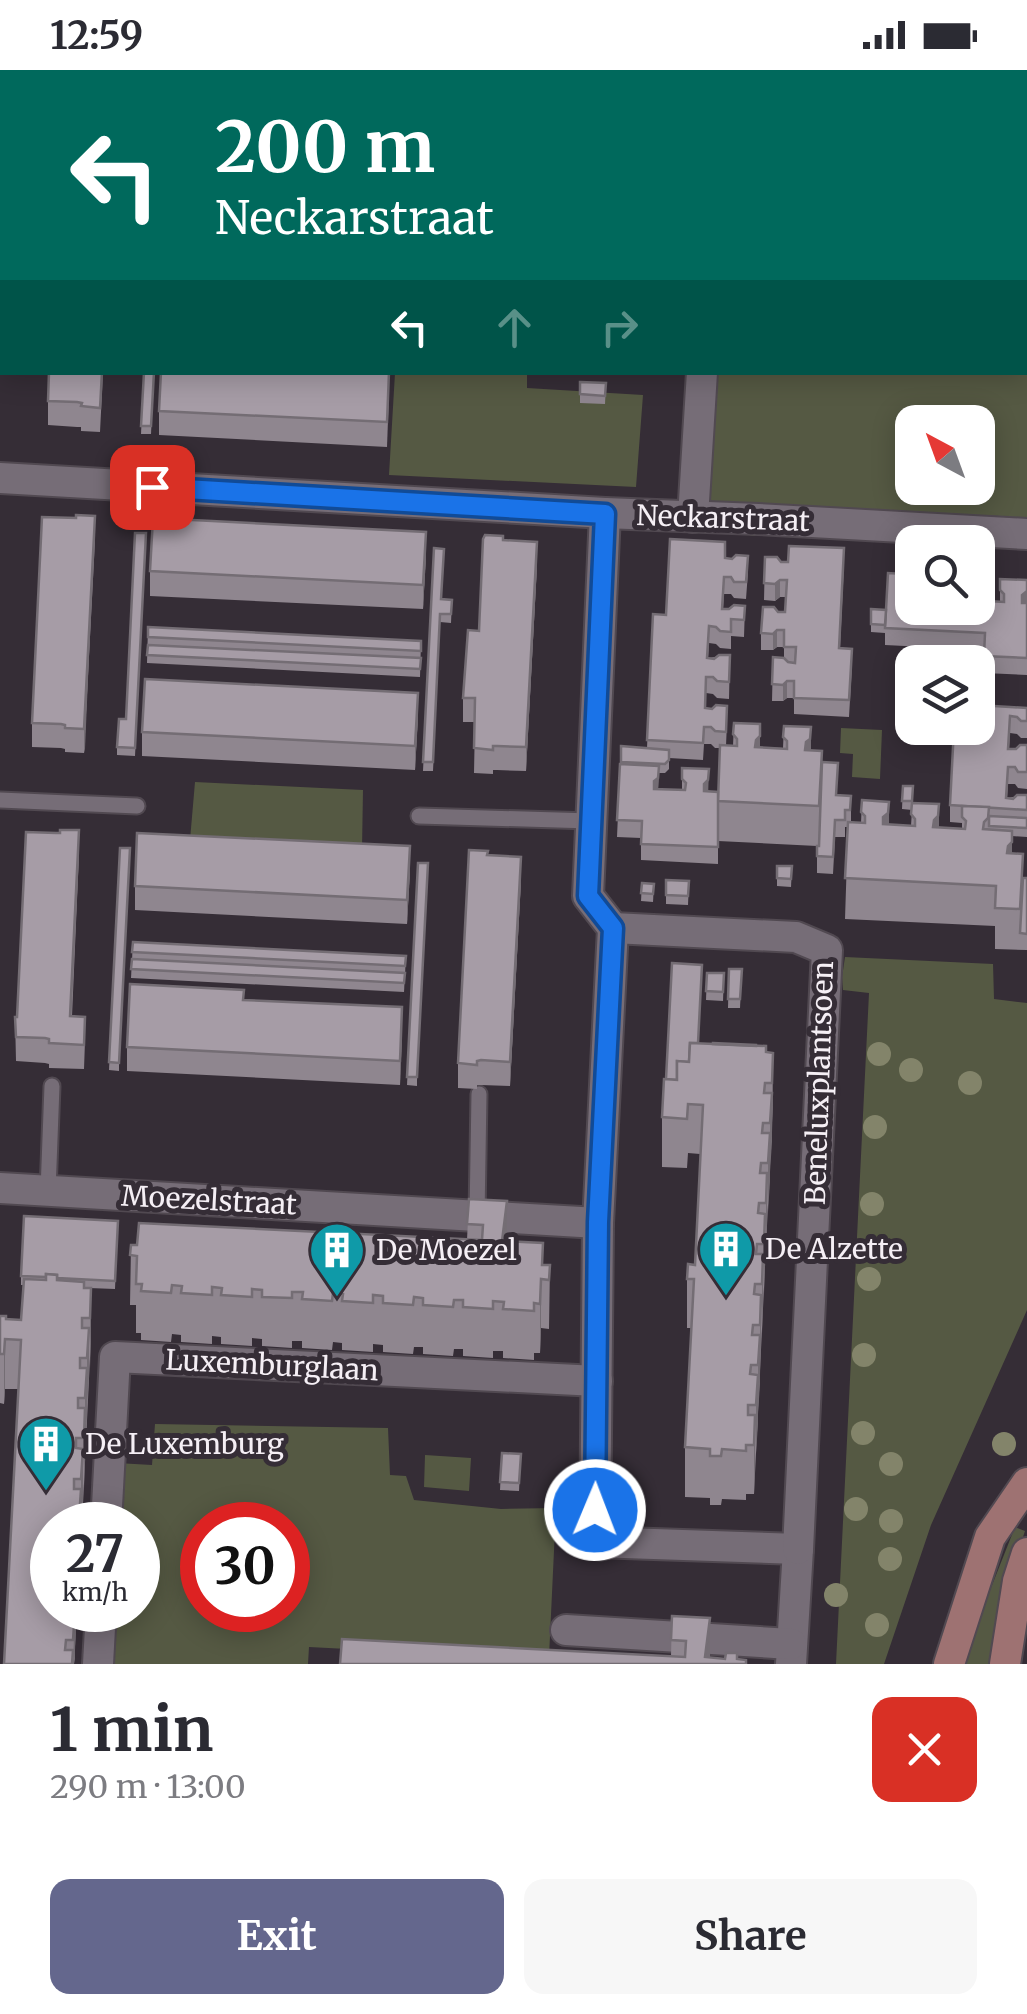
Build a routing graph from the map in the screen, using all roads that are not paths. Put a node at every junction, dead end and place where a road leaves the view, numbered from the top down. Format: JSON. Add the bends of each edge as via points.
{"nodes":[{"id":1,"x":702,"y":375,"type":"edge"},
{"id":2,"x":0,"y":478,"type":"edge"},
{"id":3,"x":605,"y":514,"type":"junction"},
{"id":4,"x":693,"y":517,"type":"junction"},
{"id":5,"x":1027,"y":534,"type":"edge"},
{"id":6,"x":0,"y":800,"type":"edge"},
{"id":7,"x":137,"y":806,"type":"dead end"},
{"id":8,"x":419,"y":816,"type":"dead end"},
{"id":9,"x":591,"y":821,"type":"junction"},
{"id":10,"x":613,"y":928,"type":"junction"},
{"id":11,"x":52,"y":1086,"type":"dead end"},
{"id":12,"x":479,"y":1094,"type":"dead end"},
{"id":13,"x":0,"y":1188,"type":"edge"},
{"id":14,"x":48,"y":1191,"type":"junction"},
{"id":15,"x":476,"y":1216,"type":"junction"},
{"id":16,"x":598,"y":1222,"type":"junction"},
{"id":17,"x":597,"y":1381,"type":"junction"},
{"id":18,"x":1027,"y":1483,"type":"edge"},
{"id":19,"x":107,"y":1502,"type":"edge"},
{"id":20,"x":798,"y":1549,"type":"junction"},
{"id":21,"x":1027,"y":1553,"type":"edge"},
{"id":22,"x":566,"y":1630,"type":"dead end"},
{"id":23,"x":100,"y":1632,"type":"edge"},
{"id":24,"x":791,"y":1654,"type":"edge"},
{"id":25,"x":98,"y":1664,"type":"edge"},
{"id":26,"x":949,"y":1664,"type":"edge"},
{"id":27,"x":1005,"y":1664,"type":"edge"}],
"edges":[{"from":1,"to":4,"type":"street"},
{"from":2,"to":3,"type":"street","name":"Neckarstraat"},
{"from":3,"to":4,"type":"street","name":"Neckarstraat"},
{"from":3,"to":9,"type":"street"},
{"from":4,"to":5,"type":"street","name":"Neckarstraat"},
{"from":6,"to":7,"type":"lane"},
{"from":8,"to":9,"type":"lane"},
{"from":9,"to":10,"type":"street","via":[[588,896]]},
{"from":10,"to":16,"type":"street"},
{"from":10,"to":20,"type":"street","name":"Beneluxplantsoen","via":[[796,937],[827,950]]},
{"from":11,"to":14,"type":"lane"},
{"from":12,"to":15,"type":"lane"},
{"from":13,"to":14,"type":"street","name":"Moezelstraat"},
{"from":14,"to":15,"type":"street","name":"Moezelstraat"},
{"from":15,"to":16,"type":"street","name":"Moezelstraat"},
{"from":16,"to":17,"type":"street"},
{"from":17,"to":19,"type":"street","name":"Luxemburglaan","via":[[115,1357]]},
{"from":17,"to":20,"type":"street","via":[[595,1542]]},
{"from":18,"to":26,"type":"main road","via":[[990,1536]]},
{"from":20,"to":24,"type":"street"},
{"from":21,"to":27,"type":"main road"},
{"from":22,"to":24,"type":"street"},
{"from":23,"to":25,"type":"street"}]}
